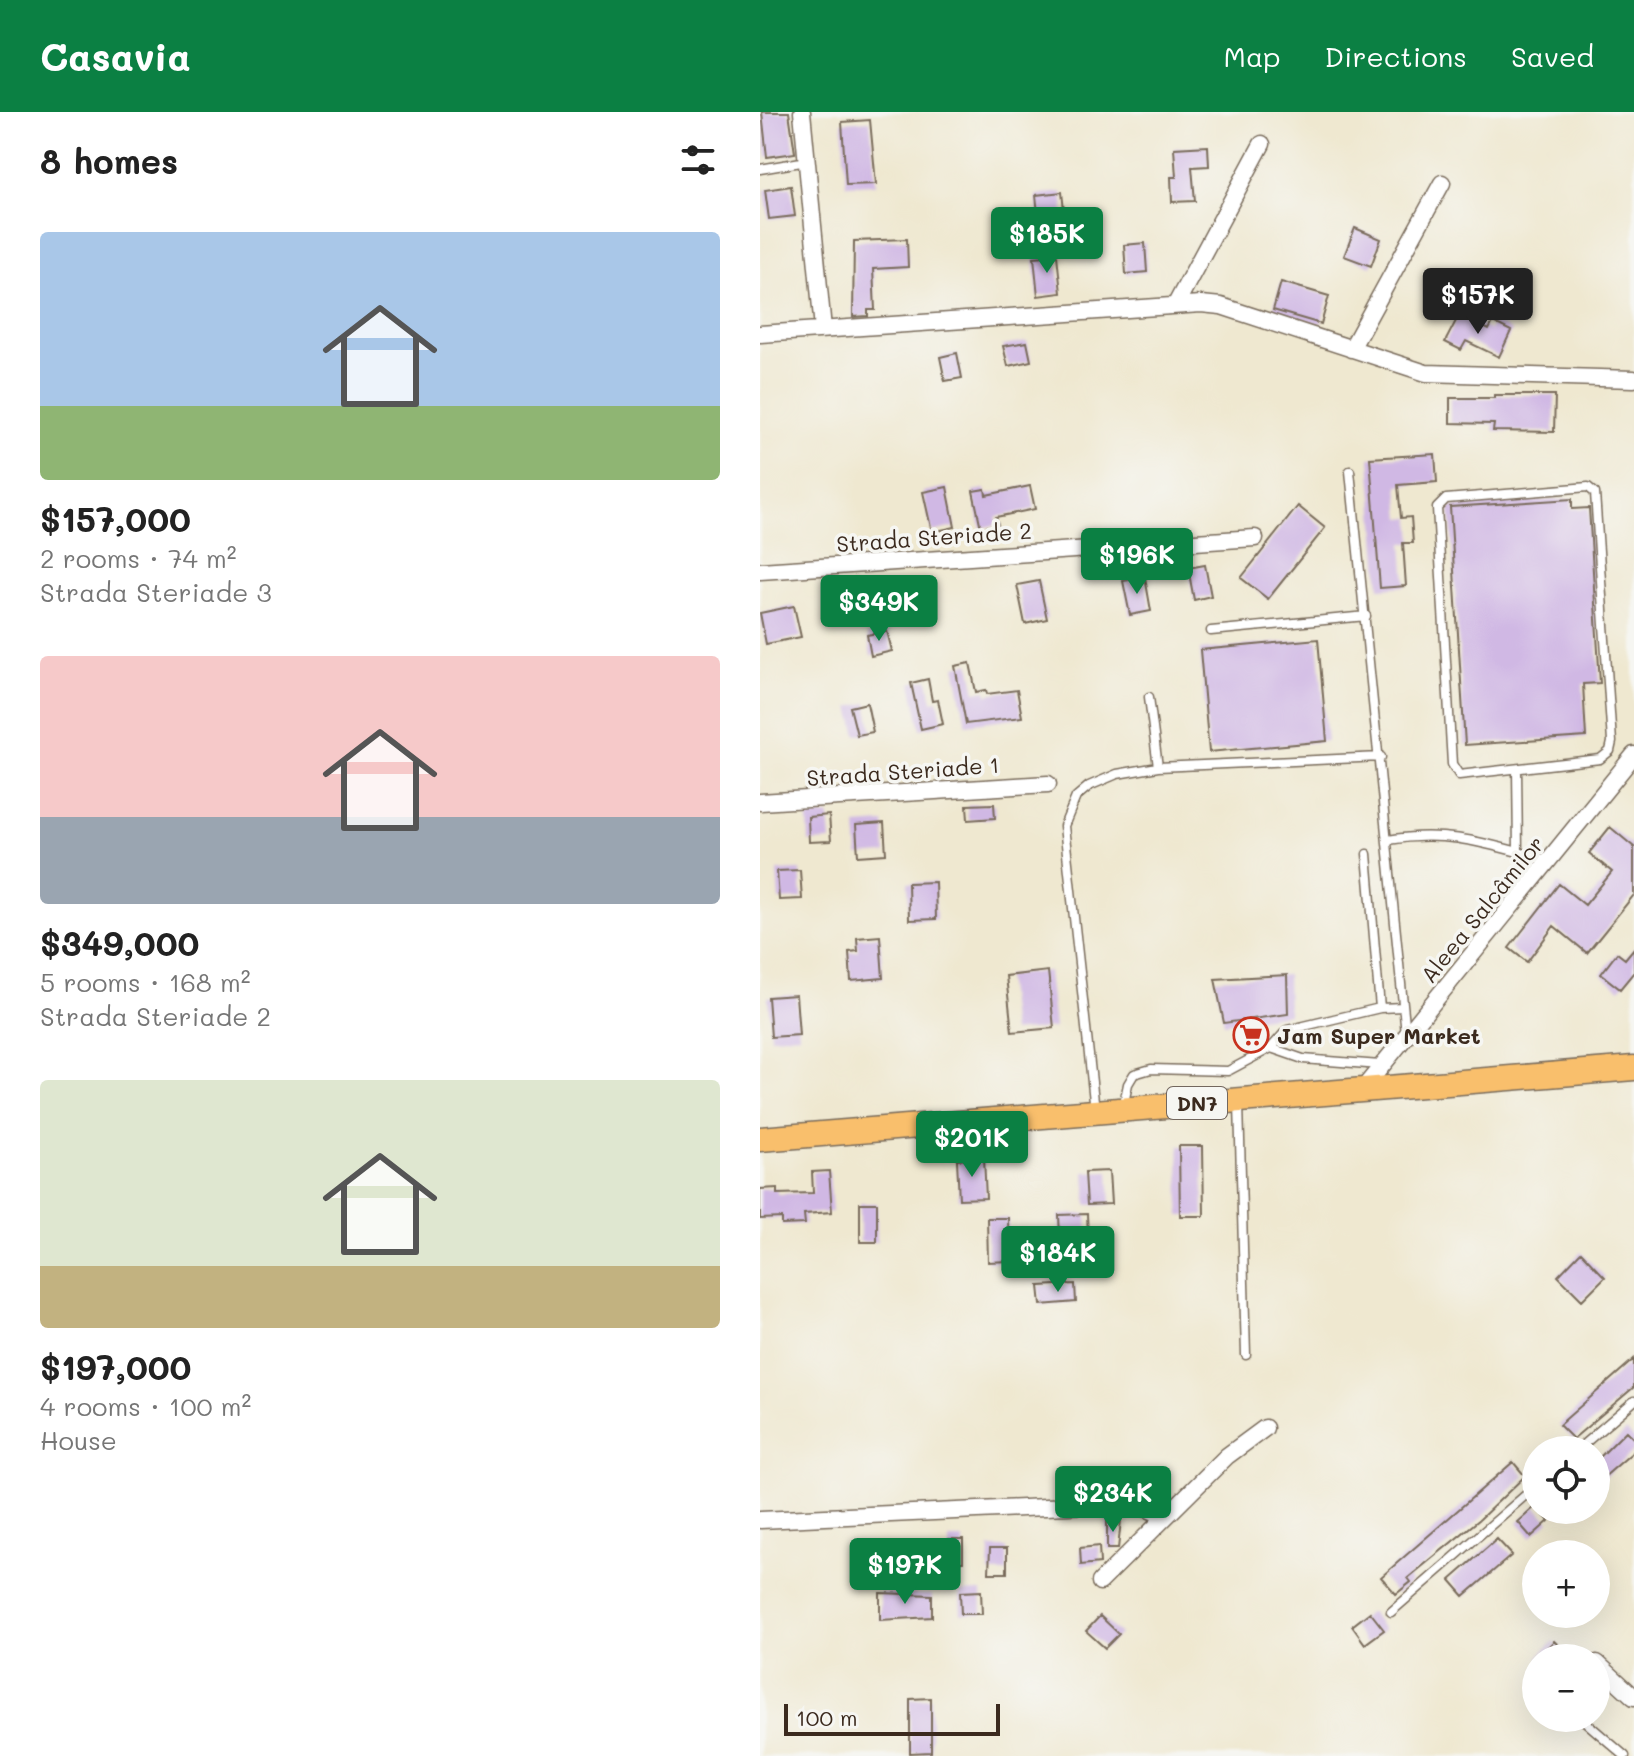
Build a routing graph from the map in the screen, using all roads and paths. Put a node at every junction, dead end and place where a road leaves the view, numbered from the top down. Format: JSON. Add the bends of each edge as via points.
{"nodes":[{"id":1,"x":802,"y":112,"type":"edge"},
{"id":2,"x":1262,"y":144,"type":"dead end"},
{"id":3,"x":807,"y":161,"type":"junction"},
{"id":4,"x":760,"y":169,"type":"edge"},
{"id":5,"x":1442,"y":183,"type":"dead end"},
{"id":6,"x":1176,"y":304,"type":"junction"},
{"id":7,"x":823,"y":329,"type":"junction"},
{"id":8,"x":760,"y":334,"type":"edge"},
{"id":9,"x":1351,"y":349,"type":"junction"},
{"id":10,"x":1634,"y":379,"type":"edge"},
{"id":11,"x":1350,"y":471,"type":"dead end"},
{"id":12,"x":1255,"y":538,"type":"dead end"},
{"id":13,"x":760,"y":571,"type":"edge"},
{"id":14,"x":1366,"y":616,"type":"junction"},
{"id":15,"x":1211,"y":631,"type":"dead end"},
{"id":16,"x":1149,"y":697,"type":"dead end"},
{"id":17,"x":1634,"y":755,"type":"edge"},
{"id":18,"x":1381,"y":757,"type":"junction"},
{"id":19,"x":1158,"y":767,"type":"junction"},
{"id":20,"x":1517,"y":769,"type":"junction"},
{"id":21,"x":1048,"y":784,"type":"dead end"},
{"id":22,"x":760,"y":802,"type":"edge"},
{"id":23,"x":1388,"y":840,"type":"junction"},
{"id":24,"x":1518,"y":852,"type":"junction"},
{"id":25,"x":1367,"y":854,"type":"dead end"},
{"id":26,"x":1550,"y":861,"type":"junction"},
{"id":27,"x":1403,"y":1007,"type":"junction"},
{"id":28,"x":1380,"y":1008,"type":"junction"},
{"id":29,"x":1406,"y":1039,"type":"junction"},
{"id":30,"x":1271,"y":1048,"type":"junction"},
{"id":31,"x":1383,"y":1065,"type":"junction"},
{"id":32,"x":1634,"y":1068,"type":"edge"},
{"id":33,"x":1363,"y":1089,"type":"junction"},
{"id":34,"x":1239,"y":1099,"type":"junction"},
{"id":35,"x":1123,"y":1108,"type":"junction"},
{"id":36,"x":1095,"y":1111,"type":"junction"},
{"id":37,"x":760,"y":1139,"type":"edge"},
{"id":38,"x":1246,"y":1355,"type":"dead end"},
{"id":39,"x":1634,"y":1401,"type":"edge"},
{"id":40,"x":1265,"y":1428,"type":"dead end"},
{"id":41,"x":1593,"y":1436,"type":"edge"},
{"id":42,"x":1522,"y":1498,"type":"edge"},
{"id":43,"x":1164,"y":1516,"type":"junction"},
{"id":44,"x":760,"y":1520,"type":"edge"},
{"id":45,"x":1100,"y":1582,"type":"dead end"},
{"id":46,"x":1391,"y":1612,"type":"dead end"},
{"id":47,"x":1610,"y":1675,"type":"edge"},
{"id":48,"x":1634,"y":1697,"type":"edge"},
{"id":49,"x":1597,"y":1732,"type":"edge"},
{"id":50,"x":1625,"y":1756,"type":"edge"}],
"edges":[{"from":1,"to":3,"type":"street"},
{"from":2,"to":6,"type":"street"},
{"from":3,"to":4,"type":"lane"},
{"from":3,"to":7,"type":"street"},
{"from":5,"to":9,"type":"street"},
{"from":6,"to":7,"type":"street"},
{"from":6,"to":9,"type":"street","via":[[1221,306]]},
{"from":7,"to":8,"type":"street"},
{"from":9,"to":10,"type":"street","via":[[1426,373]]},
{"from":11,"to":14,"type":"lane"},
{"from":12,"to":13,"type":"street","name":"Strada Steriade 2"},
{"from":14,"to":15,"type":"lane"},
{"from":14,"to":18,"type":"lane"},
{"from":16,"to":19,"type":"lane"},
{"from":17,"to":26,"type":"street","name":"Aleea Salcâmilor"},
{"from":18,"to":19,"type":"lane"},
{"from":18,"to":23,"type":"lane"},
{"from":19,"to":36,"type":"lane","via":[[1117,774],[1089,786],[1076,797],[1064,826]]},
{"from":20,"to":20,"type":"lane","via":[[1459,775],[1452,764],[1437,508],[1446,499],[1588,487],[1595,493],[1610,751],[1600,759]]},
{"from":20,"to":24,"type":"lane"},
{"from":21,"to":22,"type":"street","name":"Strada Steriade 1"},
{"from":23,"to":24,"type":"lane","via":[[1423,833],[1454,835]]},
{"from":23,"to":27,"type":"lane"},
{"from":24,"to":26,"type":"lane"},
{"from":25,"to":28,"type":"lane"},
{"from":26,"to":29,"type":"street","name":"Aleea Salcâmilor"},
{"from":27,"to":28,"type":"lane"},
{"from":27,"to":29,"type":"lane"},
{"from":28,"to":30,"type":"lane","via":[[1287,1030]]},
{"from":29,"to":31,"type":"street","name":"Aleea Salcâmilor"},
{"from":30,"to":31,"type":"lane","via":[[1303,1059]]},
{"from":30,"to":35,"type":"lane","via":[[1228,1071],[1151,1069],[1134,1074]]},
{"from":31,"to":33,"type":"street","name":"Aleea Salcâmilor"},
{"from":32,"to":33,"type":"main road","number":"DN7"},
{"from":33,"to":34,"type":"main road","number":"DN7"},
{"from":34,"to":35,"type":"main road","number":"DN7"},
{"from":34,"to":38,"type":"lane"},
{"from":35,"to":36,"type":"main road","number":"DN7"},
{"from":36,"to":37,"type":"main road","number":"DN7"},
{"from":39,"to":41,"type":"lane"},
{"from":40,"to":43,"type":"street"},
{"from":42,"to":46,"type":"lane"},
{"from":43,"to":44,"type":"street","via":[[1134,1503]]},
{"from":43,"to":45,"type":"street"},
{"from":47,"to":48,"type":"street"},
{"from":49,"to":50,"type":"lane"}]}
